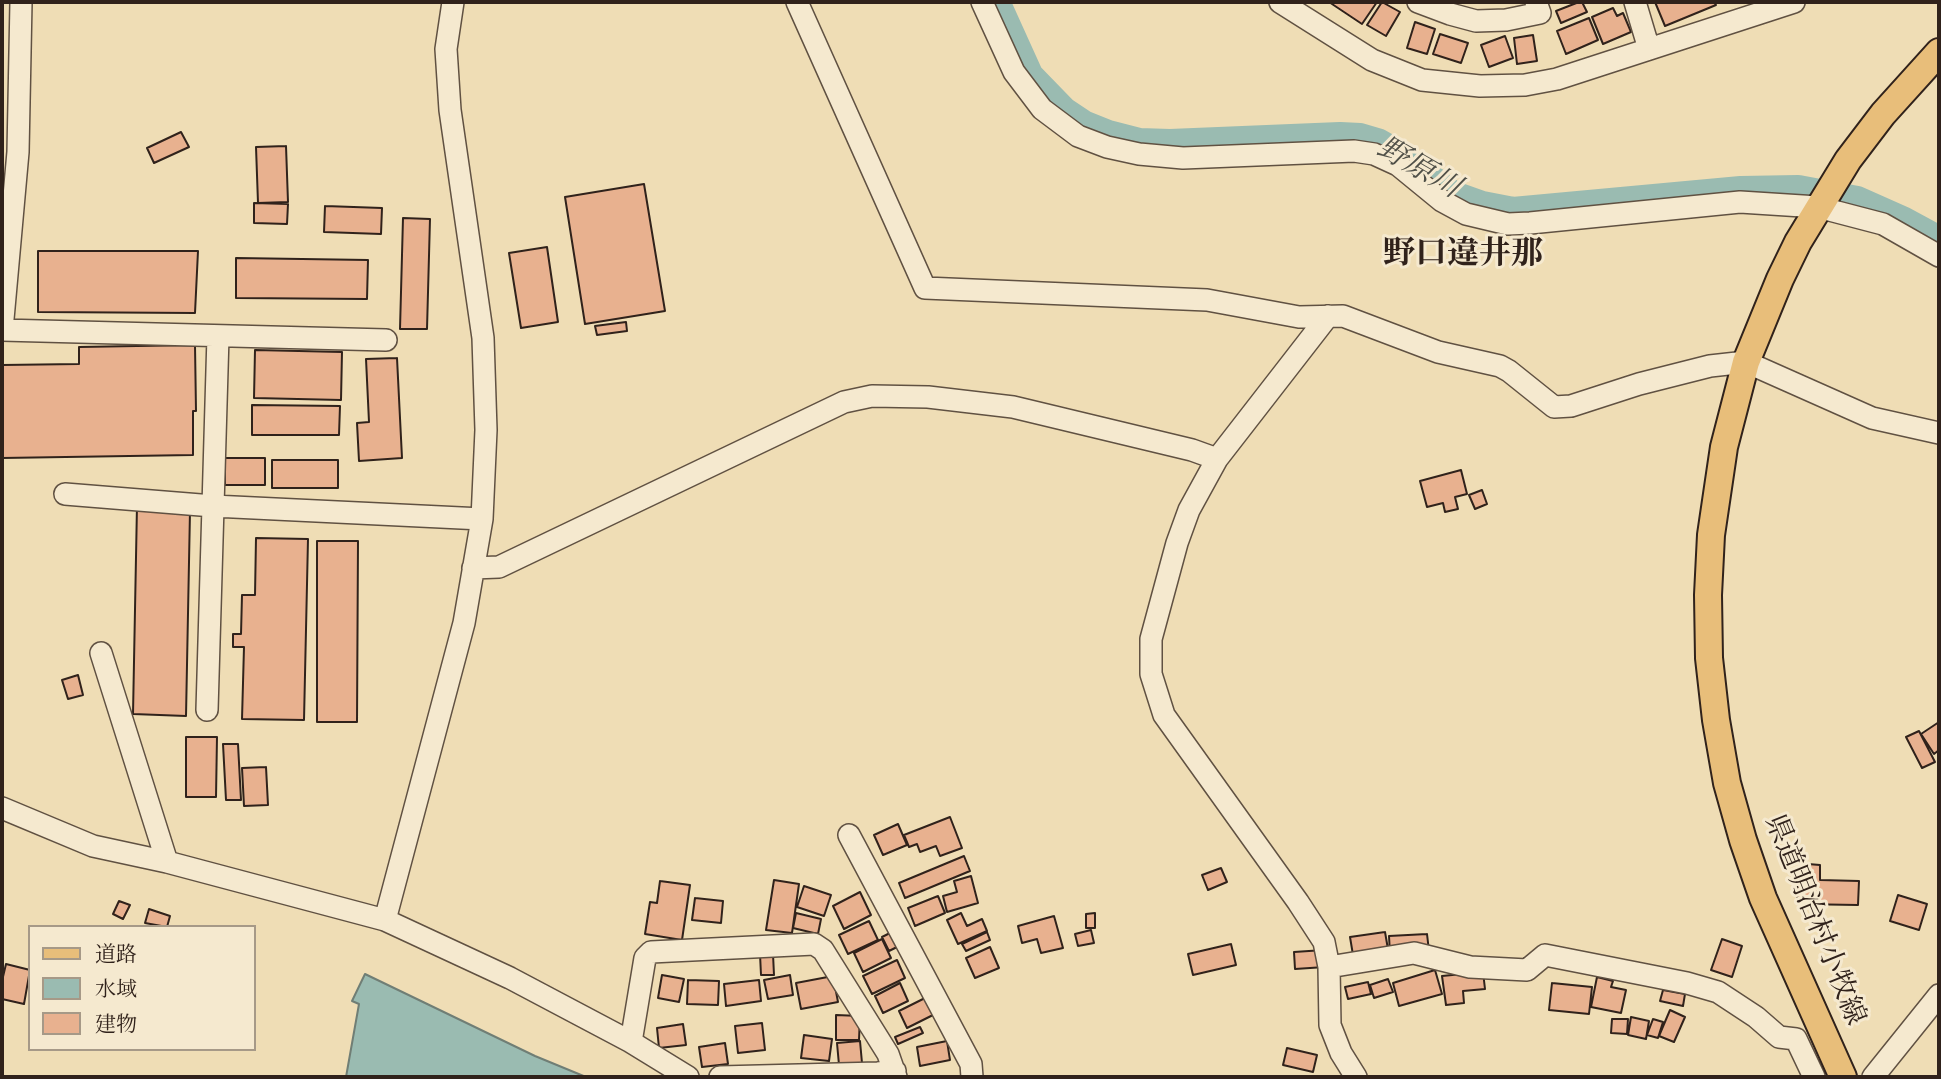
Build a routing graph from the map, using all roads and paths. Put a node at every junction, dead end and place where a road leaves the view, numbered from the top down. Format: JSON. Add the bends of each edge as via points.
{"nodes":[{"id":1,"x":20,"y":2,"type":"edge"},
{"id":2,"x":453,"y":2,"type":"edge"},
{"id":3,"x":797,"y":2,"type":"edge"},
{"id":4,"x":982,"y":2,"type":"edge"},
{"id":5,"x":1280,"y":2,"type":"edge"},
{"id":6,"x":1418,"y":2,"type":"edge"},
{"id":7,"x":1536,"y":2,"type":"edge"},
{"id":8,"x":1635,"y":2,"type":"edge"},
{"id":9,"x":1794,"y":2,"type":"edge"},
{"id":10,"x":1649,"y":49,"type":"junction"},
{"id":11,"x":1939,"y":52,"type":"edge"},
{"id":12,"x":1823,"y":199,"type":"junction"},
{"id":13,"x":1939,"y":256,"type":"edge"},
{"id":14,"x":1328,"y":316,"type":"junction"},
{"id":15,"x":218,"y":335,"type":"junction"},
{"id":16,"x":386,"y":340,"type":"dead end"},
{"id":17,"x":1746,"y":362,"type":"junction"},
{"id":18,"x":1939,"y":433,"type":"edge"},
{"id":19,"x":1217,"y":459,"type":"junction"},
{"id":20,"x":65,"y":494,"type":"dead end"},
{"id":21,"x":213,"y":506,"type":"junction"},
{"id":22,"x":482,"y":519,"type":"junction"},
{"id":23,"x":473,"y":568,"type":"junction"},
{"id":24,"x":101,"y":653,"type":"dead end"},
{"id":25,"x":207,"y":710,"type":"dead end"},
{"id":26,"x":2,"y":807,"type":"edge"},
{"id":27,"x":849,"y":835,"type":"dead end"},
{"id":28,"x":167,"y":862,"type":"junction"},
{"id":29,"x":385,"y":920,"type":"junction"},
{"id":30,"x":1329,"y":967,"type":"junction"},
{"id":31,"x":1939,"y":995,"type":"edge"},
{"id":32,"x":631,"y":1042,"type":"junction"},
{"id":33,"x":895,"y":1074,"type":"edge"},
{"id":34,"x":820,"y":1076,"type":"edge"},
{"id":35,"x":688,"y":1077,"type":"edge"},
{"id":36,"x":720,"y":1077,"type":"edge"},
{"id":37,"x":972,"y":1077,"type":"edge"},
{"id":38,"x":1356,"y":1077,"type":"edge"},
{"id":39,"x":1814,"y":1077,"type":"edge"},
{"id":40,"x":1843,"y":1077,"type":"edge"},
{"id":41,"x":1873,"y":1077,"type":"edge"}],
"edges":[{"from":1,"to":15,"type":"street","via":[[18,152],[2,330]]},
{"from":2,"to":22,"type":"street","via":[[446,49],[450,110],[483,338],[486,430]]},
{"from":3,"to":14,"type":"street","via":[[925,288],[1207,300],[1299,317]]},
{"from":4,"to":12,"type":"street","via":[[1014,72],[1042,109],[1078,136],[1107,147],[1183,158],[1374,154],[1466,214],[1508,223]]},
{"from":5,"to":10,"type":"street","via":[[1372,60],[1422,80],[1525,85]]},
{"from":6,"to":7,"type":"street","via":[[1476,21],[1540,13]]},
{"from":8,"to":10,"type":"street"},
{"from":9,"to":10,"type":"street"},
{"from":11,"to":12,"type":"main road","name":"県道明治村小牧線","via":[[1883,114]]},
{"from":12,"to":13,"type":"street","via":[[1884,224]]},
{"from":12,"to":17,"type":"main road","name":"県道明治村小牧線","via":[[1780,279]]},
{"from":14,"to":17,"type":"street","via":[[1343,316],[1438,352],[1500,366],[1554,407],[1710,366]]},
{"from":14,"to":19,"type":"street"},
{"from":15,"to":16,"type":"street"},
{"from":15,"to":21,"type":"street"},
{"from":17,"to":18,"type":"street","via":[[1872,418]]},
{"from":17,"to":40,"type":"main road","name":"県道明治村小牧線","via":[[1724,447],[1711,535],[1709,658],[1716,720],[1727,783],[1763,898]]},
{"from":19,"to":23,"type":"street","via":[[1013,407],[872,396],[844,402],[499,567]]},
{"from":19,"to":30,"type":"street","via":[[1177,543],[1151,639],[1150,674],[1164,715],[1298,902],[1324,942]]},
{"from":20,"to":21,"type":"street"},
{"from":21,"to":22,"type":"street"},
{"from":21,"to":25,"type":"street"},
{"from":22,"to":23,"type":"street"},
{"from":23,"to":29,"type":"street","via":[[464,623]]},
{"from":24,"to":28,"type":"street"},
{"from":26,"to":28,"type":"street","via":[[93,846]]},
{"from":27,"to":37,"type":"street","via":[[971,1064]]},
{"from":28,"to":29,"type":"street"},
{"from":29,"to":32,"type":"street","via":[[510,978]]},
{"from":30,"to":38,"type":"street","via":[[1330,1025]]},
{"from":30,"to":39,"type":"street","via":[[1414,953],[1470,967],[1527,970],[1545,955],[1687,983],[1718,992],[1779,1037],[1796,1039]]},
{"from":31,"to":41,"type":"street"},
{"from":32,"to":33,"type":"street","via":[[645,958],[652,952],[814,944],[823,950],[888,1054]]},
{"from":32,"to":35,"type":"street"},
{"from":33,"to":34,"type":"street"},
{"from":34,"to":36,"type":"street"}]}
